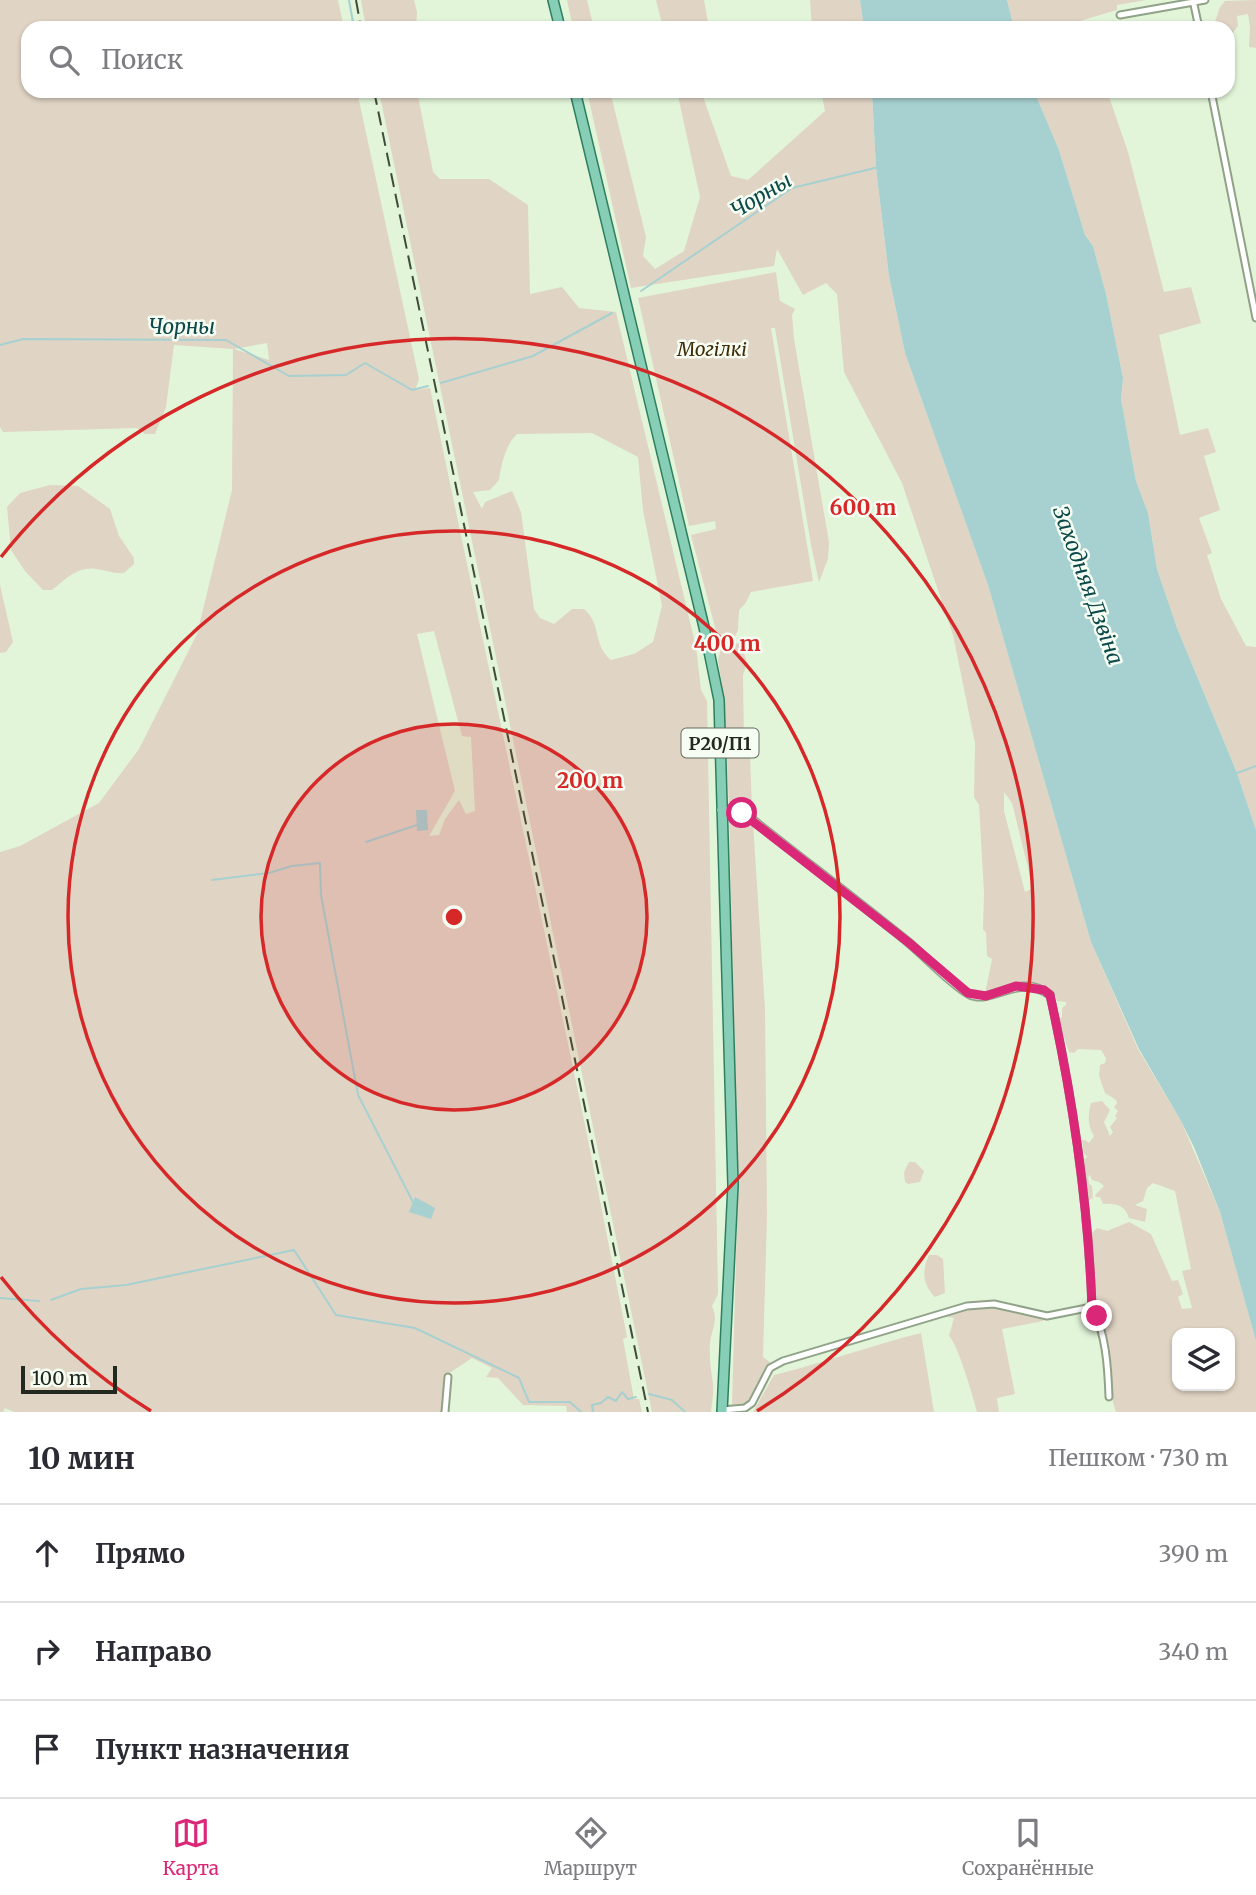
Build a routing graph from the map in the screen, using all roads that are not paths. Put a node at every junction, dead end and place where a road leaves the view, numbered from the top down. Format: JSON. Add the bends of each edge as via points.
{"nodes":[{"id":1,"x":553,"y":0,"type":"edge"},
{"id":2,"x":1205,"y":0,"type":"edge"},
{"id":3,"x":1194,"y":1,"type":"edge"},
{"id":4,"x":1119,"y":15,"type":"dead end"},
{"id":5,"x":558,"y":21,"type":"edge"},
{"id":6,"x":1198,"y":21,"type":"edge"},
{"id":7,"x":577,"y":98,"type":"edge"},
{"id":8,"x":1212,"y":98,"type":"edge"},
{"id":9,"x":1254,"y":302,"type":"edge"},
{"id":10,"x":1256,"y":318,"type":"edge"},
{"id":11,"x":721,"y":810,"type":"junction"},
{"id":12,"x":1050,"y":995,"type":"joint"},
{"id":13,"x":1092,"y":1307,"type":"junction"},
{"id":14,"x":448,"y":1377,"type":"dead end"},
{"id":15,"x":1109,"y":1396,"type":"dead end"},
{"id":16,"x":722,"y":1411,"type":"edge"},
{"id":17,"x":445,"y":1412,"type":"edge"}],
"edges":[{"from":1,"to":5,"type":"main road"},
{"from":2,"to":3,"type":"street"},
{"from":3,"to":4,"type":"street"},
{"from":3,"to":6,"type":"street"},
{"from":7,"to":11,"type":"main road","number":"Р20/П1","via":[[708,644],[719,700]]},
{"from":8,"to":9,"type":"street"},
{"from":9,"to":10,"type":"street"},
{"from":11,"to":12,"type":"street","via":[[749,817],[968,993],[986,996],[1016,986]]},
{"from":11,"to":16,"type":"main road","number":"Р20/П1","via":[[733,1185]]},
{"from":12,"to":13,"type":"street","via":[[1078,1144],[1089,1230]]},
{"from":13,"to":15,"type":"street","via":[[1108,1372]]},
{"from":13,"to":16,"type":"street","via":[[1047,1316],[994,1304],[956,1309],[783,1361],[770,1368],[752,1403]]},
{"from":14,"to":17,"type":"street"}]}
